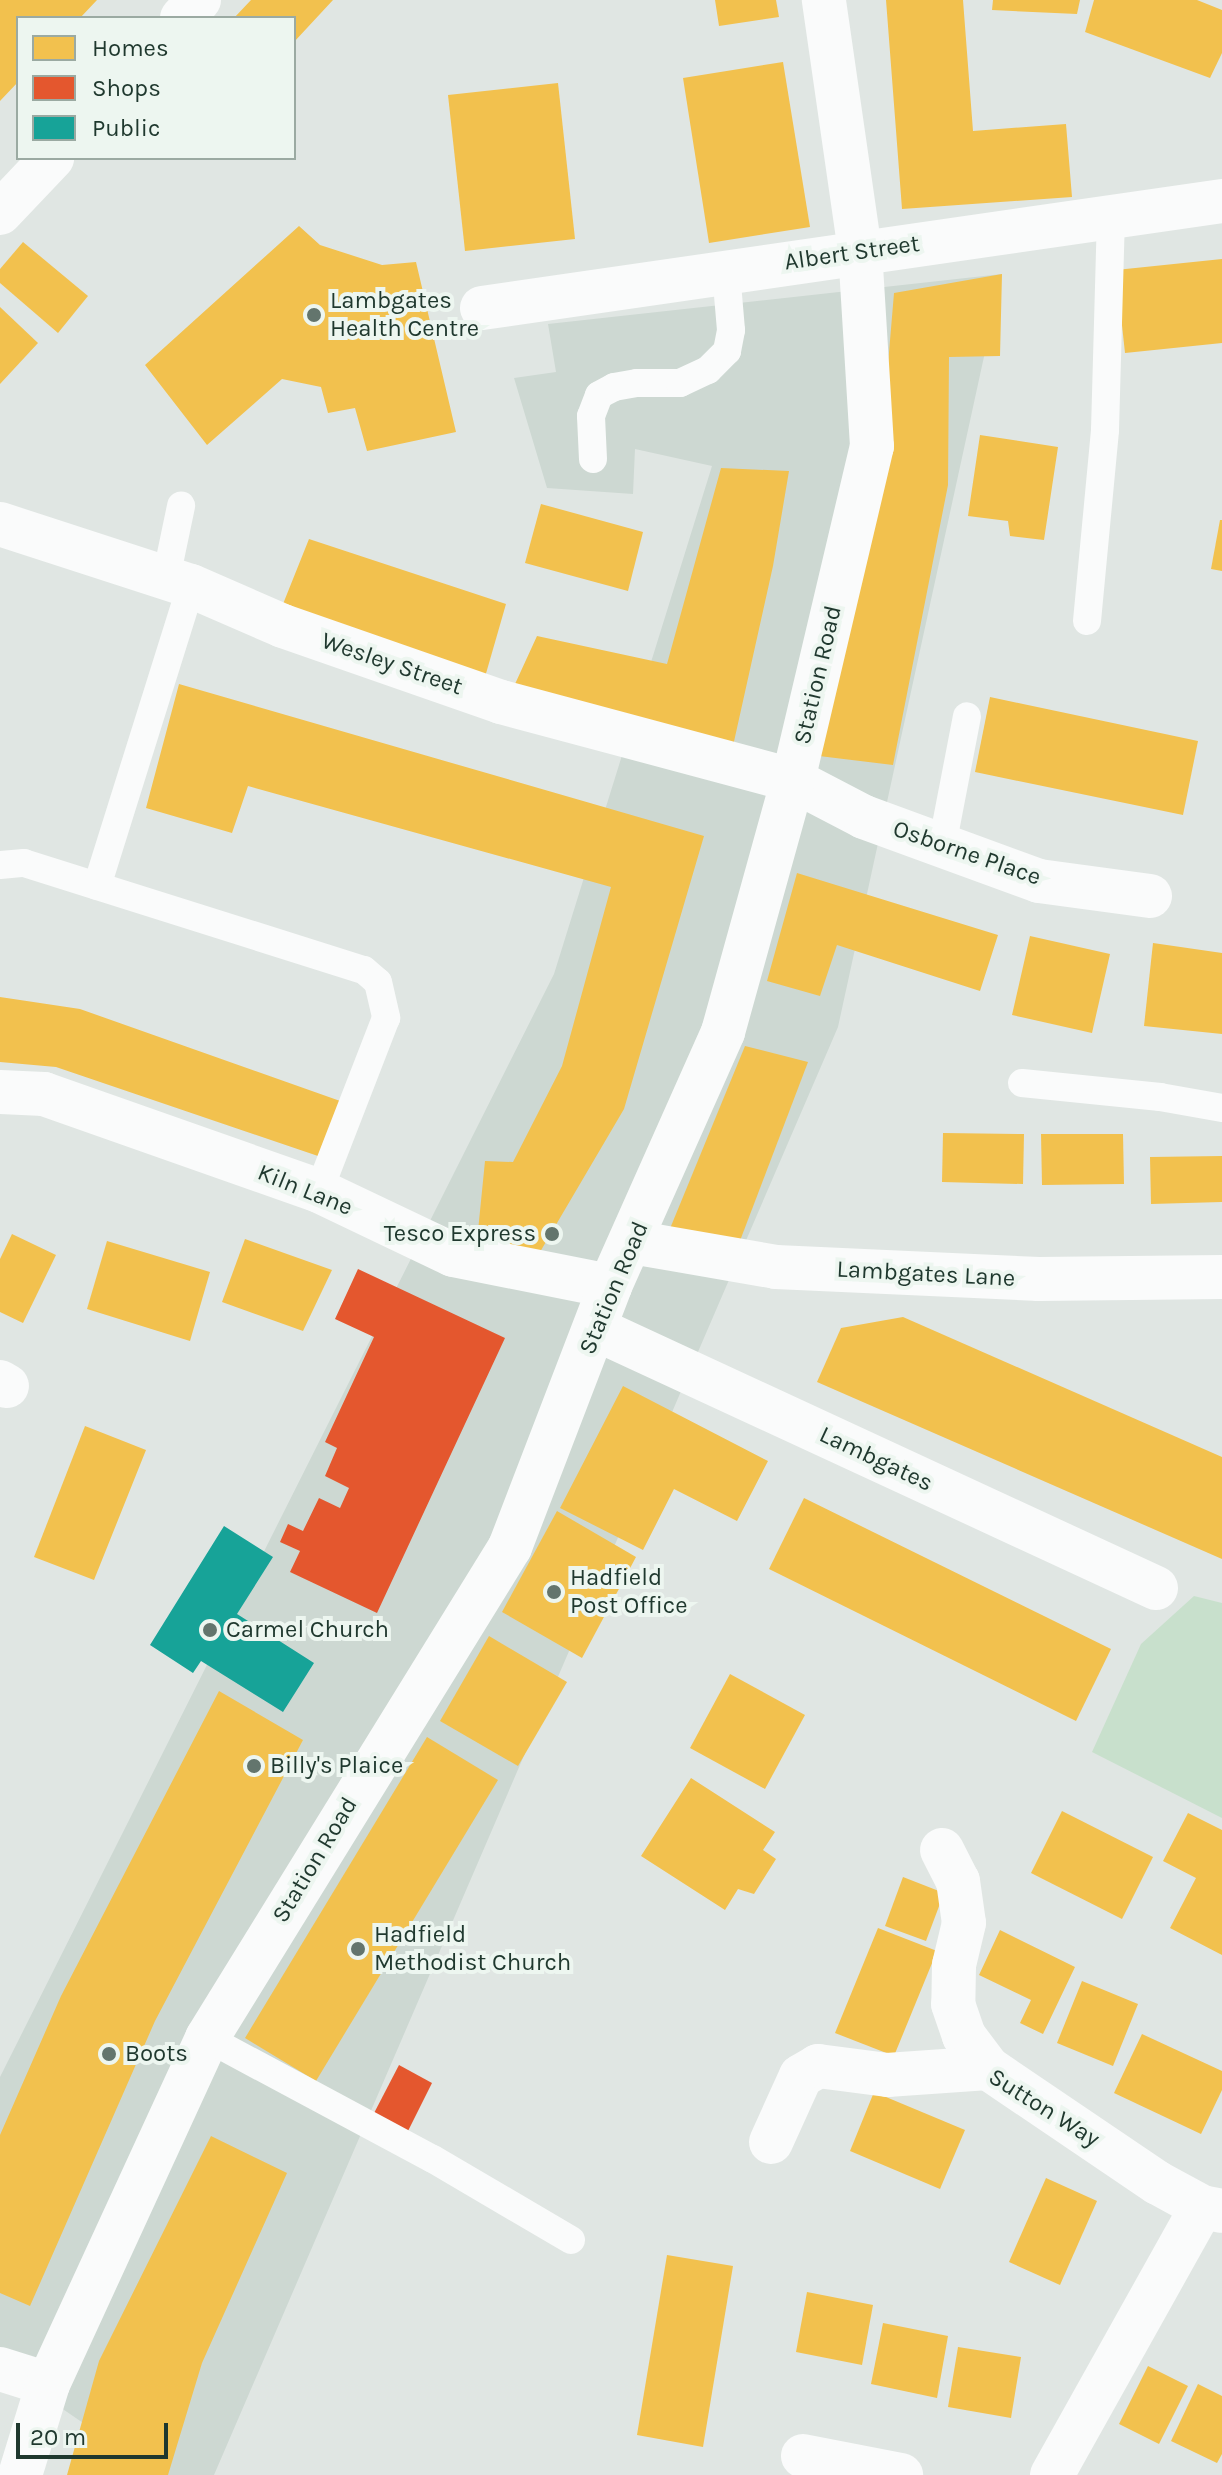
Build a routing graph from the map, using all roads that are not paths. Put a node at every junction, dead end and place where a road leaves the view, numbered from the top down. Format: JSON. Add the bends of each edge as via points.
{"nodes":[{"id":1,"x":199,"y":0,"type":"edge"},
{"id":2,"x":824,"y":0,"type":"edge"},
{"id":3,"x":184,"y":16,"type":"edge"},
{"id":4,"x":50,"y":160,"type":"edge"},
{"id":5,"x":1222,"y":201,"type":"edge"},
{"id":6,"x":0,"y":213,"type":"edge"},
{"id":7,"x":1111,"y":218,"type":"junction"},
{"id":8,"x":860,"y":251,"type":"junction"},
{"id":9,"x":726,"y":272,"type":"junction"},
{"id":10,"x":482,"y":308,"type":"dead end"},
{"id":11,"x":593,"y":459,"type":"dead end"},
{"id":12,"x":181,"y":506,"type":"dead end"},
{"id":13,"x":0,"y":524,"type":"edge"},
{"id":14,"x":178,"y":582,"type":"junction"},
{"id":15,"x":1087,"y":621,"type":"dead end"},
{"id":16,"x":967,"y":716,"type":"dead end"},
{"id":17,"x":793,"y":780,"type":"junction"},
{"id":18,"x":942,"y":846,"type":"junction"},
{"id":19,"x":0,"y":865,"type":"edge"},
{"id":20,"x":97,"y":886,"type":"junction"},
{"id":21,"x":1150,"y":896,"type":"dead end"},
{"id":22,"x":1022,"y":1083,"type":"dead end"},
{"id":23,"x":0,"y":1092,"type":"edge"},
{"id":24,"x":1222,"y":1108,"type":"edge"},
{"id":25,"x":319,"y":1191,"type":"junction"},
{"id":26,"x":632,"y":1242,"type":"junction"},
{"id":27,"x":1222,"y":1277,"type":"edge"},
{"id":28,"x":610,"y":1286,"type":"junction"},
{"id":29,"x":596,"y":1329,"type":"junction"},
{"id":30,"x":1156,"y":1588,"type":"dead end"},
{"id":31,"x":942,"y":1850,"type":"dead end"},
{"id":32,"x":207,"y":2038,"type":"junction"},
{"id":33,"x":988,"y":2068,"type":"junction"},
{"id":34,"x":771,"y":2142,"type":"dead end"},
{"id":35,"x":1212,"y":2209,"type":"edge"},
{"id":36,"x":571,"y":2240,"type":"dead end"},
{"id":37,"x":0,"y":2369,"type":"edge"},
{"id":38,"x":48,"y":2384,"type":"junction"},
{"id":39,"x":803,"y":2456,"type":"dead end"},
{"id":40,"x":20,"y":2475,"type":"edge"},
{"id":41,"x":901,"y":2475,"type":"edge"},
{"id":42,"x":1052,"y":2475,"type":"edge"}],
"edges":[{"from":1,"to":3,"type":"street"},
{"from":2,"to":8,"type":"street","name":"Station Road"},
{"from":4,"to":6,"type":"street"},
{"from":5,"to":7,"type":"street","name":"Albert Street"},
{"from":7,"to":8,"type":"street","name":"Albert Street"},
{"from":7,"to":15,"type":"lane","via":[[1105,430]]},
{"from":8,"to":9,"type":"street","name":"Albert Street"},
{"from":8,"to":17,"type":"street","name":"Station Road","via":[[872,446]]},
{"from":9,"to":10,"type":"street","name":"Albert Street"},
{"from":9,"to":11,"type":"lane","via":[[731,330],[727,351],[708,370],[680,383],[637,383],[599,395],[591,416]]},
{"from":12,"to":14,"type":"lane"},
{"from":13,"to":14,"type":"street","name":"Wesley Street"},
{"from":14,"to":17,"type":"street","name":"Wesley Street","via":[[283,626],[501,702]]},
{"from":14,"to":20,"type":"lane"},
{"from":16,"to":18,"type":"lane"},
{"from":17,"to":18,"type":"street","name":"Osborne Place","via":[[864,817]]},
{"from":17,"to":26,"type":"street","name":"Station Road","via":[[723,1032]]},
{"from":18,"to":21,"type":"street","name":"Osborne Place","via":[[1039,881]]},
{"from":19,"to":20,"type":"lane","via":[[24,863]]},
{"from":20,"to":25,"type":"lane","via":[[364,970],[378,982],[386,1018]]},
{"from":22,"to":24,"type":"lane"},
{"from":23,"to":25,"type":"street","name":"Kiln Lane","via":[[44,1094]]},
{"from":25,"to":28,"type":"street","name":"Kiln Lane","via":[[453,1255]]},
{"from":26,"to":27,"type":"street","name":"Lambgates Lane","via":[[776,1267],[1039,1279]]},
{"from":26,"to":28,"type":"street","name":"Station Road"},
{"from":28,"to":29,"type":"street","name":"Station Road"},
{"from":29,"to":30,"type":"street","name":"Lambgates"},
{"from":29,"to":32,"type":"street","name":"Station Road","via":[[510,1547]]},
{"from":31,"to":33,"type":"street","via":[[958,1881],[964,1923],[954,1965],[953,2004],[964,2036]]},
{"from":32,"to":36,"type":"lane"},
{"from":32,"to":38,"type":"street","name":"Station Road"},
{"from":33,"to":34,"type":"street","name":"Sutton Way","via":[[887,2075],[818,2066],[801,2076]]},
{"from":33,"to":35,"type":"street","name":"Sutton Way","via":[[1158,2183]]},
{"from":35,"to":42,"type":"street","name":"Sutton Way"},
{"from":37,"to":38,"type":"street"},
{"from":38,"to":40,"type":"street","name":"Station Road"},
{"from":39,"to":41,"type":"street"}]}
